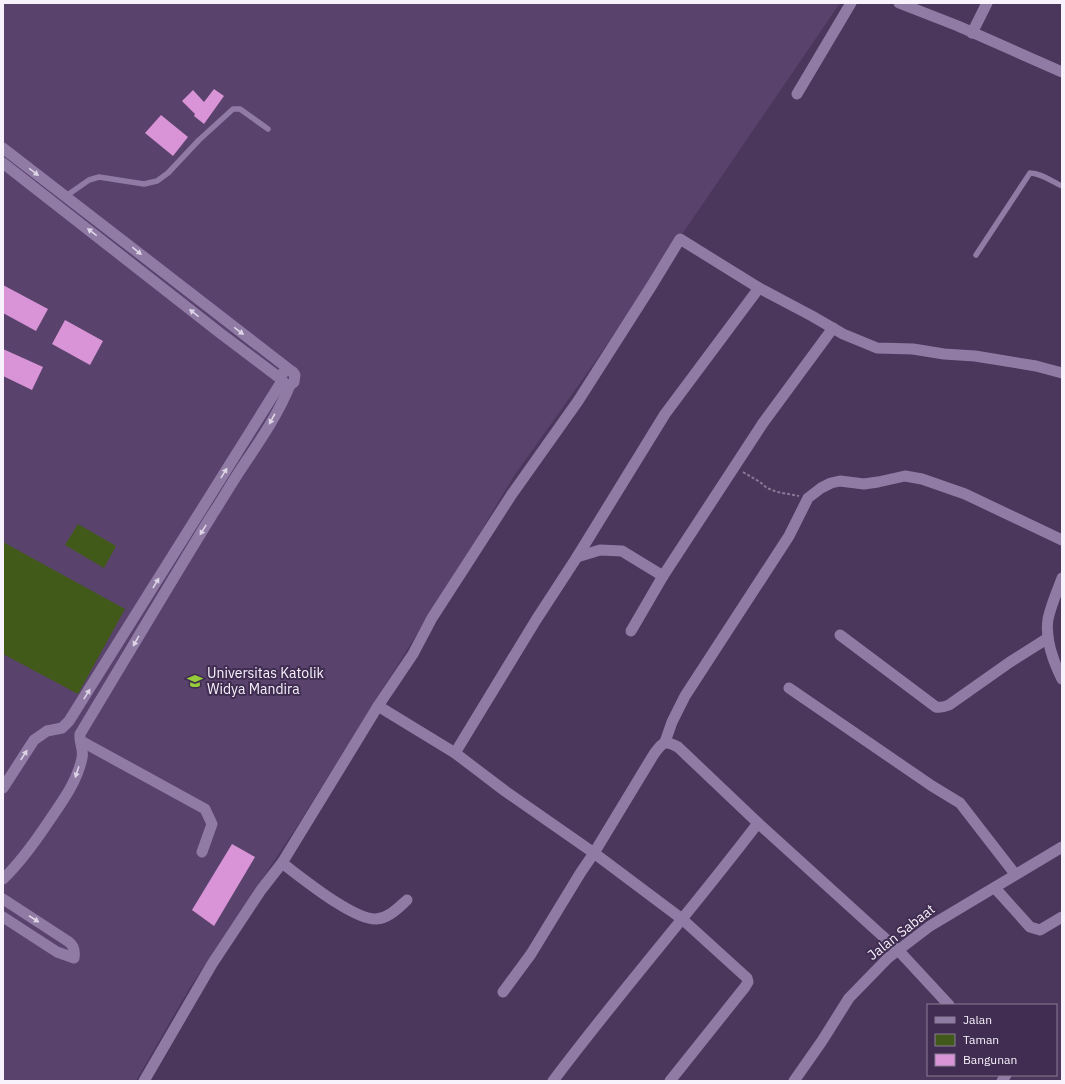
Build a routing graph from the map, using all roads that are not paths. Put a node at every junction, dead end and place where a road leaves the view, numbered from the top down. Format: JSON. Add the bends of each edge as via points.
{"nodes":[{"id":1,"x":852,"y":3,"type":"edge"},
{"id":2,"x":899,"y":3,"type":"edge"},
{"id":3,"x":987,"y":3,"type":"edge"},
{"id":4,"x":972,"y":33,"type":"junction"},
{"id":5,"x":1062,"y":72,"type":"edge"},
{"id":6,"x":797,"y":94,"type":"dead end"},
{"id":7,"x":268,"y":129,"type":"dead end"},
{"id":8,"x":3,"y":148,"type":"edge"},
{"id":9,"x":3,"y":163,"type":"edge"},
{"id":10,"x":1062,"y":186,"type":"edge"},
{"id":11,"x":66,"y":196,"type":"junction"},
{"id":12,"x":114,"y":233,"type":"junction"},
{"id":13,"x":105,"y":243,"type":"junction"},
{"id":14,"x":976,"y":255,"type":"dead end"},
{"id":15,"x":759,"y":288,"type":"junction"},
{"id":16,"x":833,"y":328,"type":"junction"},
{"id":17,"x":1062,"y":373,"type":"edge"},
{"id":18,"x":284,"y":381,"type":"junction"},
{"id":19,"x":1062,"y":540,"type":"edge"},
{"id":20,"x":577,"y":557,"type":"junction"},
{"id":21,"x":663,"y":576,"type":"junction"},
{"id":22,"x":1062,"y":578,"type":"edge"},
{"id":23,"x":631,"y":631,"type":"dead end"},
{"id":24,"x":840,"y":635,"type":"dead end"},
{"id":25,"x":1048,"y":638,"type":"junction"},
{"id":26,"x":1062,"y":679,"type":"edge"},
{"id":27,"x":789,"y":688,"type":"dead end"},
{"id":28,"x":378,"y":706,"type":"junction"},
{"id":29,"x":81,"y":741,"type":"junction"},
{"id":30,"x":665,"y":742,"type":"junction"},
{"id":31,"x":455,"y":753,"type":"junction"},
{"id":32,"x":3,"y":788,"type":"edge"},
{"id":33,"x":758,"y":823,"type":"junction"},
{"id":34,"x":1062,"y":846,"type":"edge"},
{"id":35,"x":202,"y":852,"type":"dead end"},
{"id":36,"x":594,"y":853,"type":"junction"},
{"id":37,"x":282,"y":863,"type":"junction"},
{"id":38,"x":1016,"y":874,"type":"junction"},
{"id":39,"x":3,"y":879,"type":"edge"},
{"id":40,"x":996,"y":888,"type":"junction"},
{"id":41,"x":3,"y":899,"type":"edge"},
{"id":42,"x":407,"y":900,"type":"dead end"},
{"id":43,"x":3,"y":917,"type":"edge"},
{"id":44,"x":1062,"y":917,"type":"edge"},
{"id":45,"x":682,"y":919,"type":"junction"},
{"id":46,"x":899,"y":951,"type":"junction"},
{"id":47,"x":503,"y":992,"type":"dead end"},
{"id":48,"x":948,"y":1004,"type":"edge"},
{"id":49,"x":144,"y":1081,"type":"edge"},
{"id":50,"x":553,"y":1081,"type":"edge"},
{"id":51,"x":670,"y":1081,"type":"edge"},
{"id":52,"x":794,"y":1081,"type":"edge"}],
"edges":[{"from":1,"to":6,"type":"street"},
{"from":2,"to":4,"type":"street"},
{"from":3,"to":4,"type":"street"},
{"from":4,"to":5,"type":"street"},
{"from":7,"to":11,"type":"lane","via":[[240,109],[233,109],[157,181],[144,184],[99,177],[88,180]]},
{"from":8,"to":11,"type":"street","one_way":true},
{"from":13,"to":9,"type":"street","one_way":true},
{"from":10,"to":14,"type":"lane","via":[[1038,173],[1030,173]]},
{"from":11,"to":12,"type":"street"},
{"from":12,"to":13,"type":"street"},
{"from":12,"to":18,"type":"street","one_way":true,"via":[[290,370],[283,372]]},
{"from":18,"to":13,"type":"street","one_way":true},
{"from":15,"to":16,"type":"street"},
{"from":15,"to":20,"type":"street","via":[[665,414]]},
{"from":15,"to":28,"type":"street","via":[[680,239],[578,401],[512,494]]},
{"from":16,"to":17,"type":"street","via":[[876,348],[975,356]]},
{"from":16,"to":21,"type":"street","via":[[763,423]]},
{"from":18,"to":29,"type":"street","one_way":true,"via":[[286,393],[262,438],[171,582],[80,734]]},
{"from":32,"to":18,"type":"street","one_way":true,"via":[[34,740],[47,731],[62,728],[70,721]]},
{"from":19,"to":30,"type":"street","via":[[965,494],[905,476],[864,484],[840,481],[821,488],[808,498],[789,536],[685,696]]},
{"from":20,"to":21,"type":"street","via":[[600,550],[622,551]]},
{"from":20,"to":31,"type":"street"},
{"from":21,"to":23,"type":"street"},
{"from":22,"to":25,"type":"street","via":[[1048,620]]},
{"from":24,"to":25,"type":"street","via":[[939,708],[949,705]]},
{"from":25,"to":26,"type":"street"},
{"from":27,"to":38,"type":"street","via":[[960,803]]},
{"from":28,"to":31,"type":"street"},
{"from":28,"to":37,"type":"street"},
{"from":29,"to":35,"type":"street","via":[[205,809],[212,824]]},
{"from":29,"to":39,"type":"street","one_way":true,"via":[[83,750],[75,779],[34,844]]},
{"from":30,"to":33,"type":"street","via":[[678,747]]},
{"from":30,"to":36,"type":"street","via":[[654,754]]},
{"from":31,"to":36,"type":"street"},
{"from":33,"to":45,"type":"street"},
{"from":33,"to":46,"type":"street"},
{"from":34,"to":38,"type":"street","name":"Jalan Sabaat"},
{"from":36,"to":45,"type":"street"},
{"from":36,"to":47,"type":"street","via":[[531,954]]},
{"from":37,"to":42,"type":"street","via":[[357,915],[377,919],[391,914]]},
{"from":37,"to":49,"type":"street","via":[[212,964]]},
{"from":38,"to":40,"type":"street","name":"Jalan Sabaat"},
{"from":40,"to":44,"type":"street","via":[[1030,927],[1040,930]]},
{"from":40,"to":46,"type":"street","name":"Jalan Sabaat","via":[[930,926]]},
{"from":41,"to":43,"type":"street","one_way":true,"via":[[72,945],[74,958],[57,952]]},
{"from":45,"to":50,"type":"street"},
{"from":45,"to":51,"type":"street","via":[[745,975],[748,982]]},
{"from":46,"to":48,"type":"street"},
{"from":46,"to":52,"type":"street","name":"Jalan Sabaat","via":[[888,958],[849,998]]}]}
